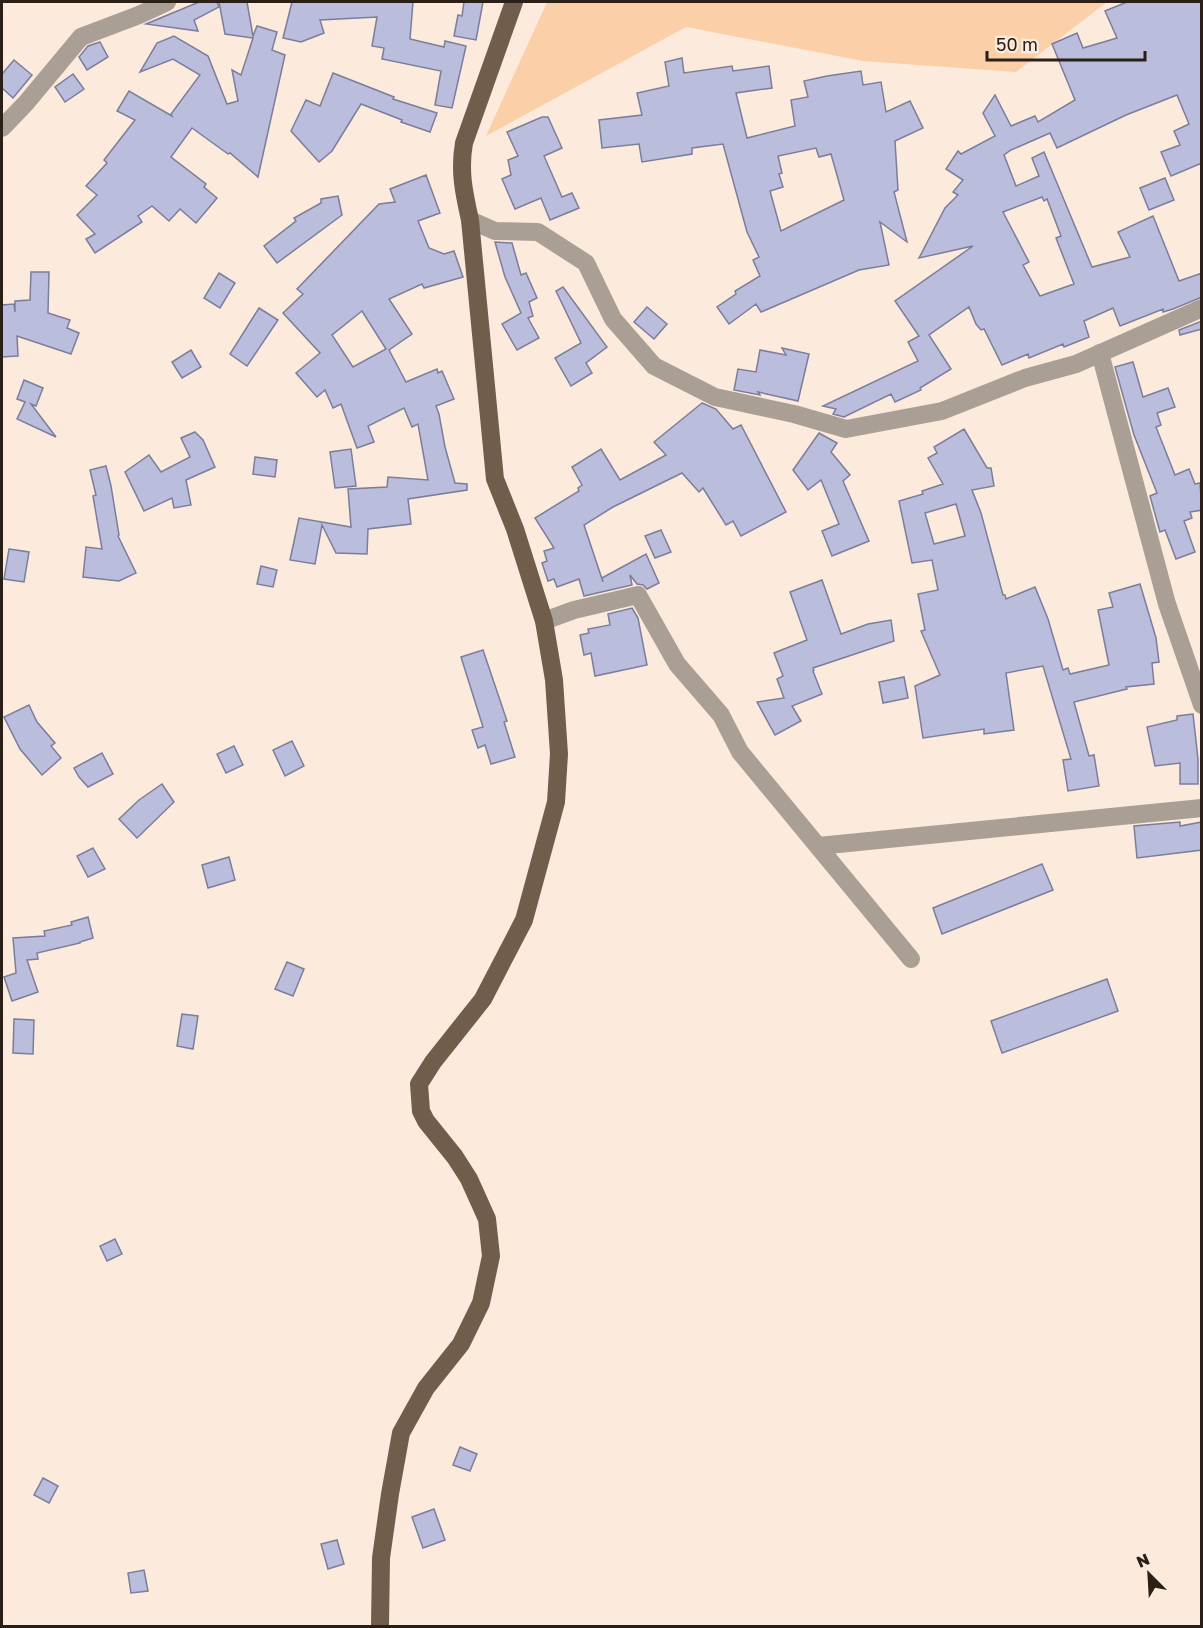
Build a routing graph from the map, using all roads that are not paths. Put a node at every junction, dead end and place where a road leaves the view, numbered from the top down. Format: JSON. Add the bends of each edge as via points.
{"nodes":[{"id":1,"x":167,"y":2,"type":"edge"},
{"id":2,"x":514,"y":2,"type":"edge"},
{"id":3,"x":2,"y":128,"type":"edge"},
{"id":4,"x":470,"y":220,"type":"junction"},
{"id":5,"x":1202,"y":308,"type":"edge"},
{"id":6,"x":1100,"y":353,"type":"junction"},
{"id":7,"x":544,"y":621,"type":"junction"},
{"id":8,"x":1202,"y":705,"type":"edge"},
{"id":9,"x":1202,"y":808,"type":"edge"},
{"id":10,"x":818,"y":846,"type":"junction"},
{"id":11,"x":911,"y":959,"type":"dead end"},
{"id":12,"x":380,"y":1626,"type":"edge"}],
"edges":[{"from":1,"to":3,"type":"street","via":[[81,37]]},
{"from":2,"to":4,"type":"main road","via":[[464,143],[461,179]]},
{"from":4,"to":6,"type":"street","via":[[495,231],[538,232],[586,263],[613,319],[654,366],[715,397],[846,429],[942,411]]},
{"from":4,"to":7,"type":"main road","via":[[495,478]]},
{"from":5,"to":6,"type":"street"},
{"from":6,"to":8,"type":"street","via":[[1167,604]]},
{"from":7,"to":10,"type":"street","via":[[638,595],[677,664],[721,715],[740,752]]},
{"from":7,"to":12,"type":"main road","via":[[554,680],[559,754],[556,802],[524,920],[483,999],[420,1084],[421,1111],[469,1179],[487,1219],[491,1256],[481,1304],[461,1344],[426,1388],[401,1433],[381,1558]]},
{"from":9,"to":10,"type":"street"},
{"from":10,"to":11,"type":"street"}]}
